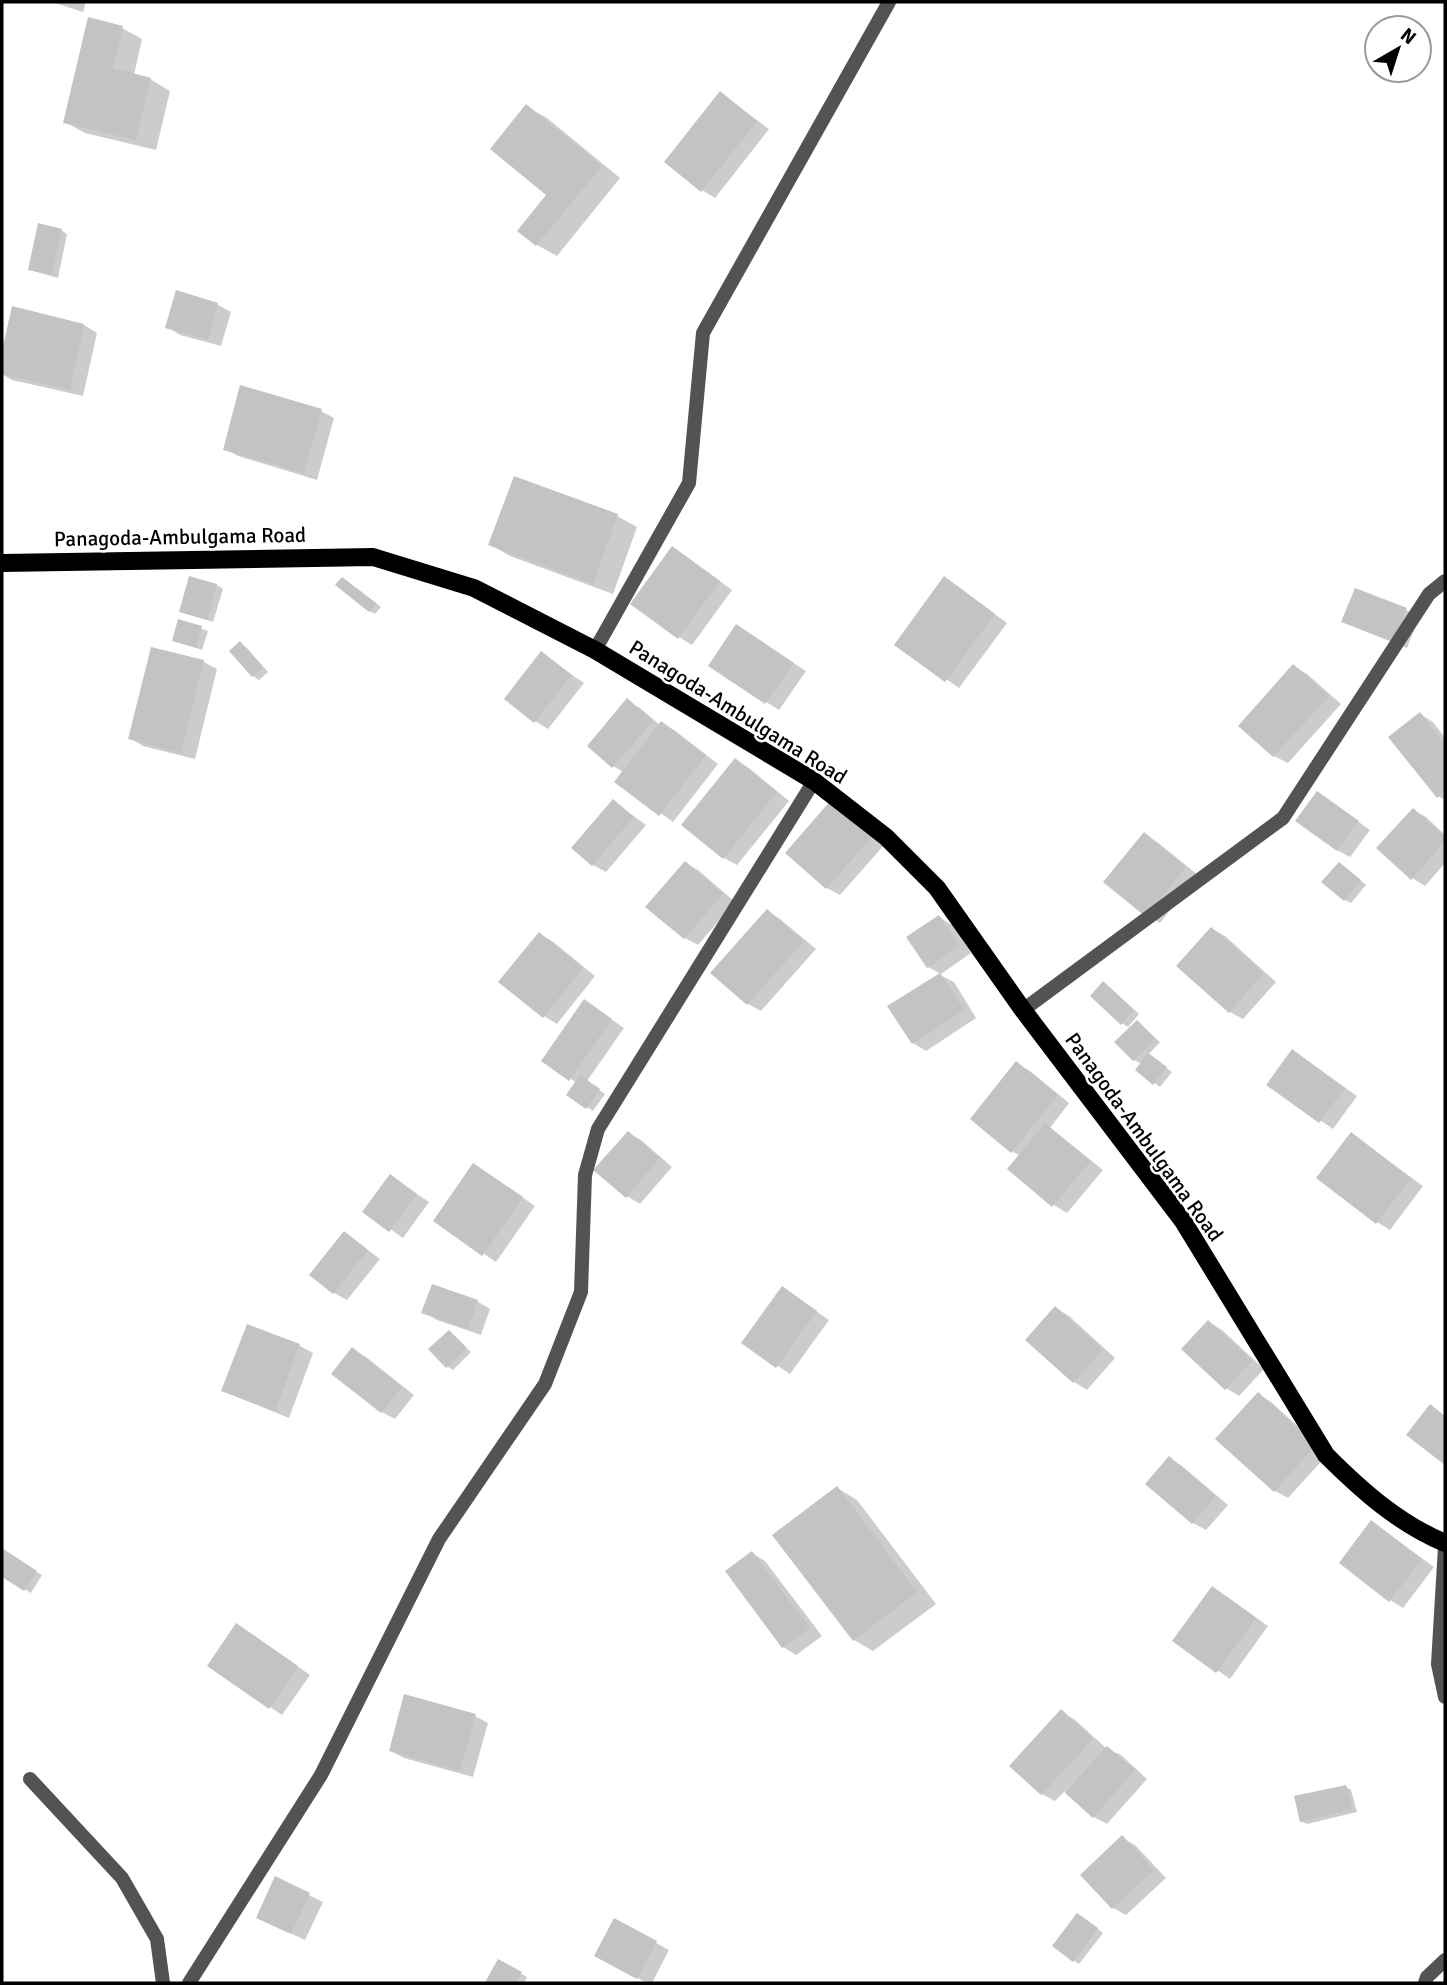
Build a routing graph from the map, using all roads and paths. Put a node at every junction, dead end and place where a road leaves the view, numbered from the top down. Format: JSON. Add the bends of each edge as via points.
{"nodes":[{"id":1,"x":889,"y":2,"type":"edge"},
{"id":2,"x":2,"y":562,"type":"edge"},
{"id":3,"x":1445,"y":581,"type":"edge"},
{"id":4,"x":594,"y":650,"type":"junction"},
{"id":5,"x":814,"y":781,"type":"junction"},
{"id":6,"x":1023,"y":1010,"type":"junction"},
{"id":7,"x":1445,"y":1545,"type":"edge"},
{"id":8,"x":1445,"y":1697,"type":"edge"},
{"id":9,"x":30,"y":1779,"type":"dead end"},
{"id":10,"x":1445,"y":1960,"type":"edge"},
{"id":11,"x":163,"y":1983,"type":"edge"},
{"id":12,"x":189,"y":1983,"type":"edge"},
{"id":13,"x":1425,"y":1983,"type":"edge"}],
"edges":[{"from":1,"to":4,"type":"street","via":[[703,333],[689,483]]},
{"from":2,"to":4,"type":"main road","name":"Panagoda-Ambulgama Road","via":[[373,557],[474,588]]},
{"from":3,"to":6,"type":"street","via":[[1429,594],[1283,818]]},
{"from":4,"to":5,"type":"main road","name":"Panagoda-Ambulgama Road"},
{"from":5,"to":6,"type":"main road","name":"Panagoda-Ambulgama Road","via":[[886,837],[937,888]]},
{"from":5,"to":12,"type":"street","via":[[598,1129],[585,1175],[580,1292],[544,1384],[439,1539],[321,1775]]},
{"from":6,"to":7,"type":"main road","name":"Panagoda-Ambulgama Road","via":[[1183,1221],[1326,1455],[1391,1513]]},
{"from":7,"to":8,"type":"street","via":[[1438,1664]]},
{"from":9,"to":11,"type":"street","via":[[122,1878],[157,1939]]},
{"from":10,"to":13,"type":"street"}]}
